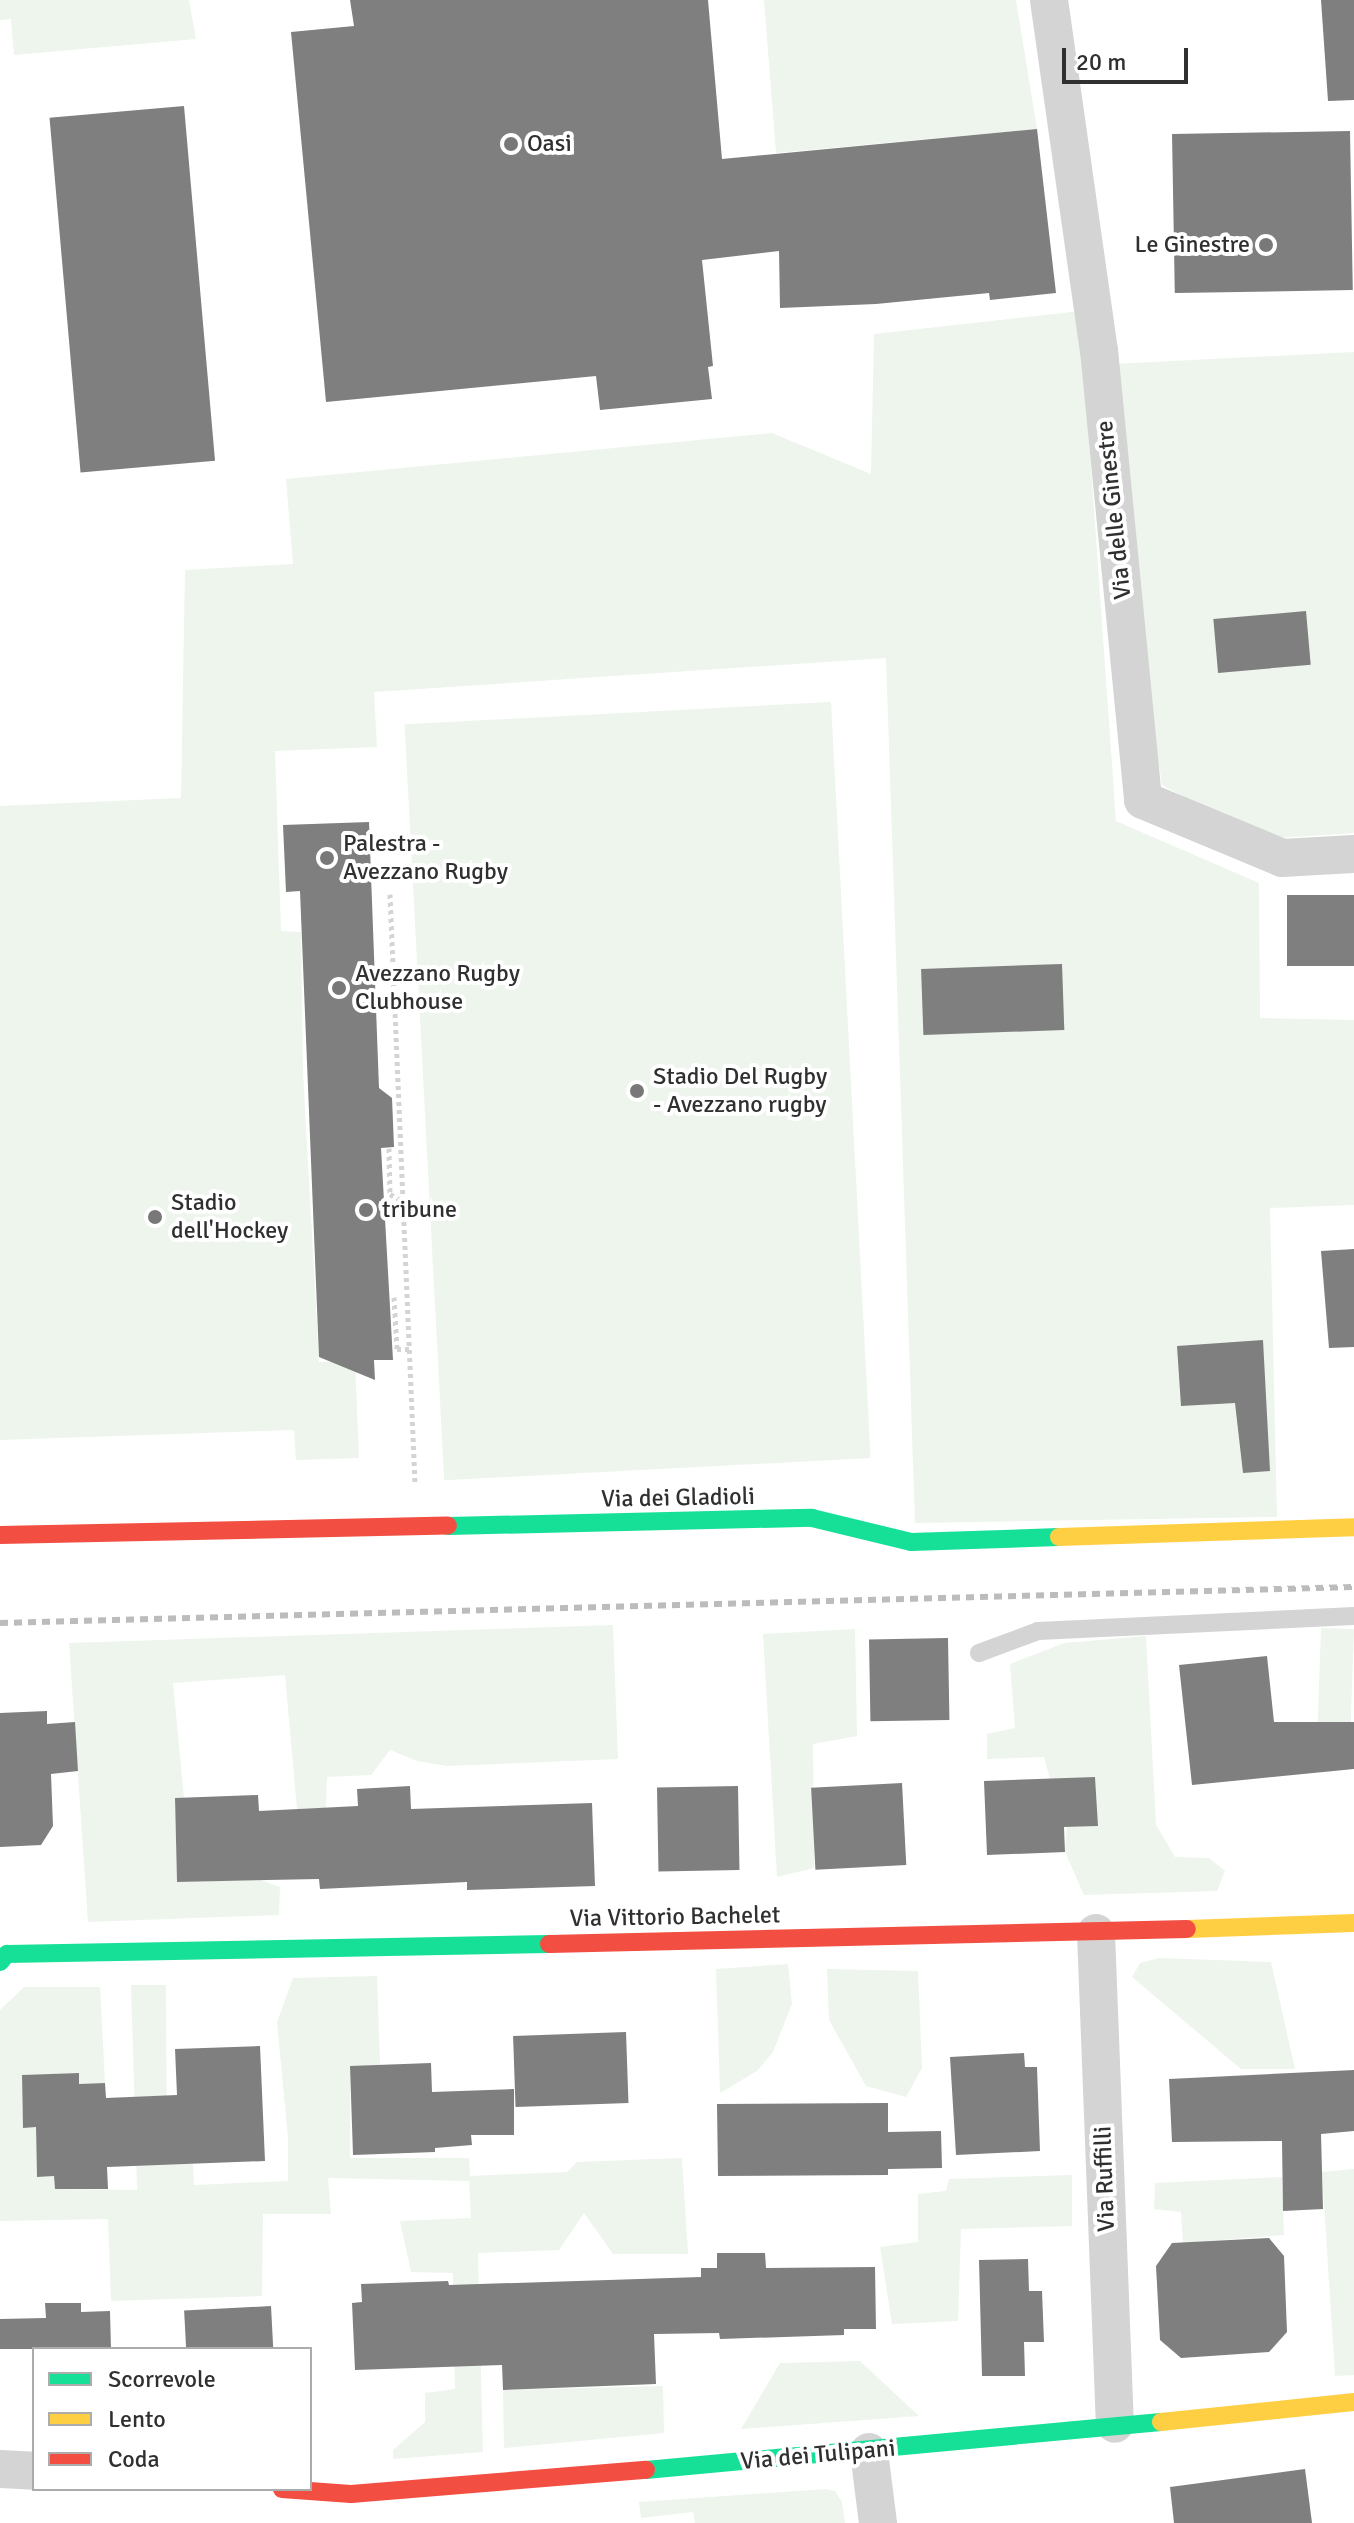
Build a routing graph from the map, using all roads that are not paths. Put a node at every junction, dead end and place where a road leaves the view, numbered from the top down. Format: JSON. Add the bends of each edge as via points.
{"nodes":[{"id":1,"x":1049,"y":0,"type":"edge"},
{"id":2,"x":1354,"y":854,"type":"edge"},
{"id":3,"x":1354,"y":1527,"type":"edge"},
{"id":4,"x":0,"y":1535,"type":"edge"},
{"id":5,"x":1354,"y":1616,"type":"edge"},
{"id":6,"x":979,"y":1653,"type":"dead end"},
{"id":7,"x":1354,"y":1923,"type":"edge"},
{"id":8,"x":1096,"y":1933,"type":"junction"},
{"id":9,"x":0,"y":1962,"type":"edge"},
{"id":10,"x":1354,"y":2402,"type":"edge"},
{"id":11,"x":1115,"y":2424,"type":"junction"},
{"id":12,"x":869,"y":2452,"type":"junction"},
{"id":13,"x":0,"y":2469,"type":"edge"},
{"id":14,"x":32,"y":2471,"type":"edge"},
{"id":15,"x":310,"y":2491,"type":"edge"},
{"id":16,"x":878,"y":2523,"type":"edge"}],
"edges":[{"from":1,"to":2,"type":"street","name":"Via delle Ginestre","via":[[1099,350],[1143,800],[1282,858]]},
{"from":3,"to":4,"type":"street","name":"Via dei Gladioli","via":[[911,1542],[812,1518]]},
{"from":5,"to":6,"type":"lane","via":[[1038,1631]]},
{"from":7,"to":8,"type":"street","name":"Via Vittorio Bachelet"},
{"from":8,"to":9,"type":"street","name":"Via Vittorio Bachelet","via":[[7,1954]]},
{"from":8,"to":11,"type":"street","name":"Via Ruffilli"},
{"from":10,"to":11,"type":"street","name":"Via dei Tulipani"},
{"from":11,"to":12,"type":"street","name":"Via dei Tulipani"},
{"from":12,"to":15,"type":"street","name":"Via dei Tulipani","via":[[351,2494]]},
{"from":12,"to":16,"type":"street"},
{"from":13,"to":14,"type":"street"}]}
